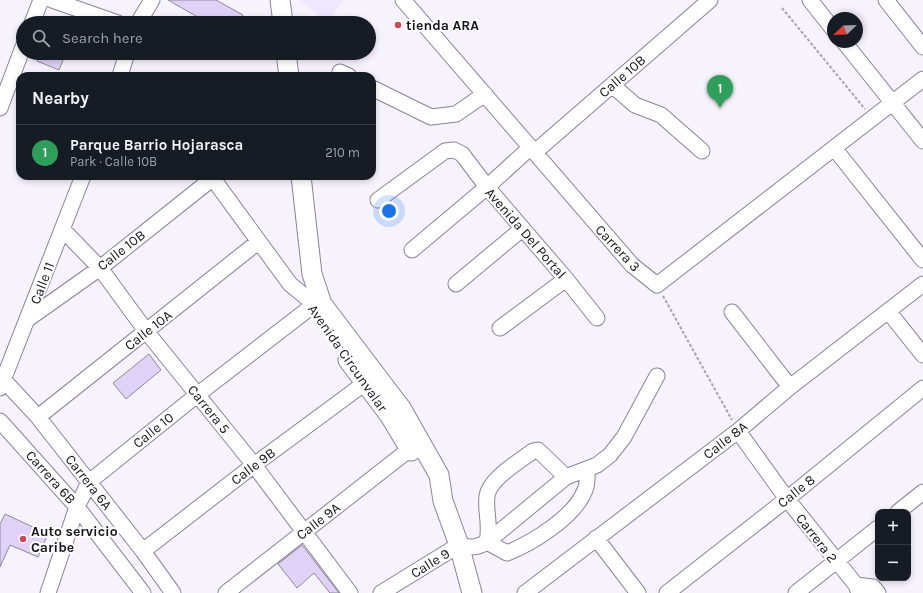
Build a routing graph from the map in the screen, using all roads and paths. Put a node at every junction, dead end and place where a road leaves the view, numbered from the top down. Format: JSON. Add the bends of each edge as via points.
{"nodes":[{"id":1,"x":41,"y":0,"type":"edge"},
{"id":2,"x":52,"y":0,"type":"edge"},
{"id":3,"x":152,"y":0,"type":"edge"},
{"id":4,"x":268,"y":0,"type":"edge"},
{"id":5,"x":280,"y":0,"type":"edge"},
{"id":6,"x":403,"y":0,"type":"edge"},
{"id":7,"x":710,"y":0,"type":"edge"},
{"id":8,"x":810,"y":0,"type":"edge"},
{"id":9,"x":886,"y":0,"type":"edge"},
{"id":10,"x":782,"y":8,"type":"dead end"},
{"id":11,"x":35,"y":16,"type":"edge"},
{"id":12,"x":98,"y":16,"type":"edge"},
{"id":13,"x":142,"y":16,"type":"edge"},
{"id":14,"x":269,"y":16,"type":"edge"},
{"id":15,"x":282,"y":16,"type":"edge"},
{"id":16,"x":827,"y":21,"type":"edge"},
{"id":17,"x":923,"y":47,"type":"edge"},
{"id":18,"x":849,"y":48,"type":"edge"},
{"id":19,"x":18,"y":60,"type":"edge"},
{"id":20,"x":125,"y":60,"type":"edge"},
{"id":21,"x":275,"y":60,"type":"edge"},
{"id":22,"x":287,"y":60,"type":"edge"},
{"id":23,"x":121,"y":72,"type":"edge"},
{"id":24,"x":276,"y":72,"type":"edge"},
{"id":25,"x":288,"y":72,"type":"edge"},
{"id":26,"x":923,"y":79,"type":"edge"},
{"id":27,"x":612,"y":85,"type":"junction"},
{"id":28,"x":376,"y":90,"type":"edge"},
{"id":29,"x":485,"y":94,"type":"junction"},
{"id":30,"x":893,"y":103,"type":"junction"},
{"id":31,"x":0,"y":108,"type":"edge"},
{"id":32,"x":873,"y":118,"type":"junction"},
{"id":33,"x":923,"y":141,"type":"edge"},
{"id":34,"x":834,"y":148,"type":"junction"},
{"id":35,"x":533,"y":149,"type":"junction"},
{"id":36,"x":702,"y":150,"type":"dead end"},
{"id":37,"x":82,"y":180,"type":"edge"},
{"id":38,"x":208,"y":180,"type":"edge"},
{"id":39,"x":214,"y":180,"type":"edge"},
{"id":40,"x":288,"y":180,"type":"edge"},
{"id":41,"x":301,"y":180,"type":"edge"},
{"id":42,"x":487,"y":187,"type":"junction"},
{"id":43,"x":378,"y":200,"type":"dead end"},
{"id":44,"x":522,"y":229,"type":"junction"},
{"id":45,"x":63,"y":230,"type":"junction"},
{"id":46,"x":258,"y":242,"type":"junction"},
{"id":47,"x":412,"y":250,"type":"dead end"},
{"id":48,"x":923,"y":260,"type":"edge"},
{"id":49,"x":100,"y":268,"type":"junction"},
{"id":50,"x":566,"y":279,"type":"junction"},
{"id":51,"x":456,"y":284,"type":"dead end"},
{"id":52,"x":923,"y":284,"type":"edge"},
{"id":53,"x":657,"y":285,"type":"junction"},
{"id":54,"x":309,"y":303,"type":"junction"},
{"id":55,"x":888,"y":311,"type":"junction"},
{"id":56,"x":732,"y":312,"type":"dead end"},
{"id":57,"x":597,"y":318,"type":"dead end"},
{"id":58,"x":28,"y":320,"type":"junction"},
{"id":59,"x":500,"y":328,"type":"dead end"},
{"id":60,"x":146,"y":331,"type":"junction"},
{"id":61,"x":923,"y":355,"type":"edge"},
{"id":62,"x":657,"y":376,"type":"dead end"},
{"id":63,"x":1,"y":382,"type":"edge"},
{"id":64,"x":364,"y":383,"type":"junction"},
{"id":65,"x":790,"y":387,"type":"junction"},
{"id":66,"x":923,"y":388,"type":"edge"},
{"id":67,"x":197,"y":395,"type":"junction"},
{"id":68,"x":38,"y":417,"type":"junction"},
{"id":69,"x":0,"y":421,"type":"edge"},
{"id":70,"x":738,"y":431,"type":"junction"},
{"id":71,"x":410,"y":449,"type":"junction"},
{"id":72,"x":254,"y":465,"type":"junction"},
{"id":73,"x":587,"y":469,"type":"junction"},
{"id":74,"x":566,"y":477,"type":"junction"},
{"id":75,"x":89,"y":482,"type":"junction"},
{"id":76,"x":923,"y":492,"type":"edge"},
{"id":77,"x":787,"y":499,"type":"junction"},
{"id":78,"x":443,"y":501,"type":"junction"},
{"id":79,"x":77,"y":507,"type":"junction"},
{"id":80,"x":902,"y":509,"type":"edge"},
{"id":81,"x":875,"y":530,"type":"edge"},
{"id":82,"x":305,"y":532,"type":"junction"},
{"id":83,"x":596,"y":538,"type":"junction"},
{"id":84,"x":487,"y":542,"type":"junction"},
{"id":85,"x":459,"y":545,"type":"junction"},
{"id":86,"x":143,"y":551,"type":"junction"},
{"id":87,"x":836,"y":562,"type":"junction"},
{"id":88,"x":858,"y":589,"type":"edge"},
{"id":89,"x":48,"y":593,"type":"edge"},
{"id":90,"x":143,"y":593,"type":"edge"},
{"id":91,"x":173,"y":593,"type":"edge"},
{"id":92,"x":226,"y":593,"type":"edge"},
{"id":93,"x":350,"y":593,"type":"edge"},
{"id":94,"x":381,"y":593,"type":"edge"},
{"id":95,"x":472,"y":593,"type":"edge"},
{"id":96,"x":525,"y":593,"type":"edge"},
{"id":97,"x":638,"y":593,"type":"edge"},
{"id":98,"x":668,"y":593,"type":"edge"},
{"id":99,"x":796,"y":593,"type":"edge"},
{"id":100,"x":878,"y":593,"type":"edge"}],
"edges":[{"from":1,"to":11,"type":"street"},
{"from":2,"to":12,"type":"street"},
{"from":3,"to":13,"type":"street"},
{"from":4,"to":14,"type":"main road"},
{"from":5,"to":15,"type":"main road"},
{"from":6,"to":29,"type":"street","name":"Carrera 3"},
{"from":7,"to":27,"type":"street","name":"Calle 10B"},
{"from":8,"to":16,"type":"street"},
{"from":9,"to":17,"type":"street"},
{"from":10,"to":32,"type":"path"},
{"from":18,"to":30,"type":"street"},
{"from":19,"to":31,"type":"street"},
{"from":20,"to":23,"type":"street"},
{"from":21,"to":24,"type":"main road"},
{"from":22,"to":25,"type":"main road"},
{"from":26,"to":30,"type":"street"},
{"from":27,"to":35,"type":"street","name":"Calle 10B"},
{"from":27,"to":36,"type":"street","via":[[635,104],[661,115]]},
{"from":28,"to":29,"type":"street","via":[[431,117],[456,114]]},
{"from":29,"to":35,"type":"street","name":"Carrera 3"},
{"from":30,"to":32,"type":"street"},
{"from":30,"to":33,"type":"street"},
{"from":32,"to":34,"type":"street"},
{"from":34,"to":48,"type":"street"},
{"from":34,"to":53,"type":"street"},
{"from":35,"to":42,"type":"street","name":"Calle 10B"},
{"from":35,"to":53,"type":"street","name":"Carrera 3","via":[[632,265]]},
{"from":37,"to":45,"type":"street","name":"Calle 11"},
{"from":38,"to":49,"type":"street","name":"Calle 10B"},
{"from":39,"to":46,"type":"street"},
{"from":40,"to":54,"type":"main road","name":"Avenida Circunvalar","via":[[297,255]]},
{"from":41,"to":78,"type":"main road","name":"Avenida Circunvalar","via":[[312,274],[322,304],[401,408],[439,475]]},
{"from":42,"to":43,"type":"street","name":"Avenida Del Portal","via":[[462,154],[454,150],[445,151]]},
{"from":42,"to":44,"type":"street","name":"Avenida Del Portal"},
{"from":42,"to":47,"type":"street","name":"Calle 10B"},
{"from":44,"to":50,"type":"street","name":"Avenida Del Portal"},
{"from":44,"to":51,"type":"street"},
{"from":45,"to":49,"type":"street","name":"Carrera 5"},
{"from":45,"to":58,"type":"street","name":"Calle 11"},
{"from":46,"to":54,"type":"street","via":[[290,284]]},
{"from":46,"to":60,"type":"street","name":"Calle 10A"},
{"from":49,"to":58,"type":"street","name":"Calle 10B"},
{"from":49,"to":60,"type":"street","name":"Carrera 5"},
{"from":50,"to":57,"type":"street","name":"Avenida Del Portal"},
{"from":50,"to":59,"type":"street"},
{"from":52,"to":55,"type":"street","name":"Calle 8A"},
{"from":53,"to":70,"type":"path"},
{"from":54,"to":64,"type":"main road","name":"Avenida Circunvalar"},
{"from":54,"to":67,"type":"street","name":"Calle 10"},
{"from":55,"to":61,"type":"street"},
{"from":55,"to":65,"type":"street","name":"Calle 8A"},
{"from":56,"to":65,"type":"street"},
{"from":58,"to":63,"type":"street","name":"Calle 11"},
{"from":60,"to":67,"type":"street","name":"Carrera 5"},
{"from":60,"to":68,"type":"street","name":"Calle 10A"},
{"from":62,"to":73,"type":"street","via":[[615,449],[597,465]]},
{"from":63,"to":68,"type":"street","name":"Carrera 6A"},
{"from":64,"to":71,"type":"main road","name":"Avenida Circunvalar","via":[[390,416]]},
{"from":64,"to":72,"type":"street","name":"Calle 9B"},
{"from":65,"to":70,"type":"street","name":"Calle 8A"},
{"from":66,"to":77,"type":"street","name":"Calle 8"},
{"from":67,"to":72,"type":"street","name":"Carrera 5"},
{"from":67,"to":75,"type":"street","name":"Calle 10"},
{"from":68,"to":75,"type":"street","name":"Carrera 6A"},
{"from":69,"to":79,"type":"street","name":"Carrera 6B"},
{"from":70,"to":77,"type":"street","name":"Carrera 2"},
{"from":70,"to":83,"type":"street","name":"Calle 8A"},
{"from":71,"to":78,"type":"main road","name":"Avenida Circunvalar","via":[[429,485]]},
{"from":71,"to":82,"type":"street","name":"Calle 9A"},
{"from":72,"to":82,"type":"street","name":"Carrera 5"},
{"from":72,"to":86,"type":"street","name":"Calle 9B"},
{"from":73,"to":74,"type":"street"},
{"from":73,"to":84,"type":"street","via":[[586,489],[579,503],[534,540],[507,553]]},
{"from":74,"to":84,"type":"street"},
{"from":74,"to":84,"type":"street","via":[[538,450],[532,451],[494,481],[487,494],[490,528]]},
{"from":75,"to":79,"type":"street","name":"Calle 10"},
{"from":75,"to":86,"type":"street","name":"Carrera 6A"},
{"from":76,"to":80,"type":"street"},
{"from":77,"to":87,"type":"street","name":"Carrera 2"},
{"from":77,"to":98,"type":"street","name":"Calle 8"},
{"from":78,"to":85,"type":"main road","name":"Avenida Circunvalar"},
{"from":79,"to":89,"type":"street","name":"Calle 10"},
{"from":79,"to":90,"type":"street","name":"Carrera 6B"},
{"from":81,"to":87,"type":"street"},
{"from":82,"to":92,"type":"street","name":"Calle 9A"},
{"from":82,"to":93,"type":"street","name":"Carrera 5"},
{"from":83,"to":96,"type":"street","name":"Calle 8A"},
{"from":83,"to":97,"type":"street"},
{"from":84,"to":85,"type":"street","via":[[479,547]]},
{"from":85,"to":94,"type":"street","name":"Calle 9"},
{"from":85,"to":95,"type":"main road","name":"Avenida Circunvalar"},
{"from":86,"to":91,"type":"street","name":"Carrera 6A"},
{"from":87,"to":88,"type":"street","name":"Carrera 2"},
{"from":87,"to":99,"type":"street"},
{"from":88,"to":100,"type":"street","name":"Carrera 2","via":[[873,587]]}]}
